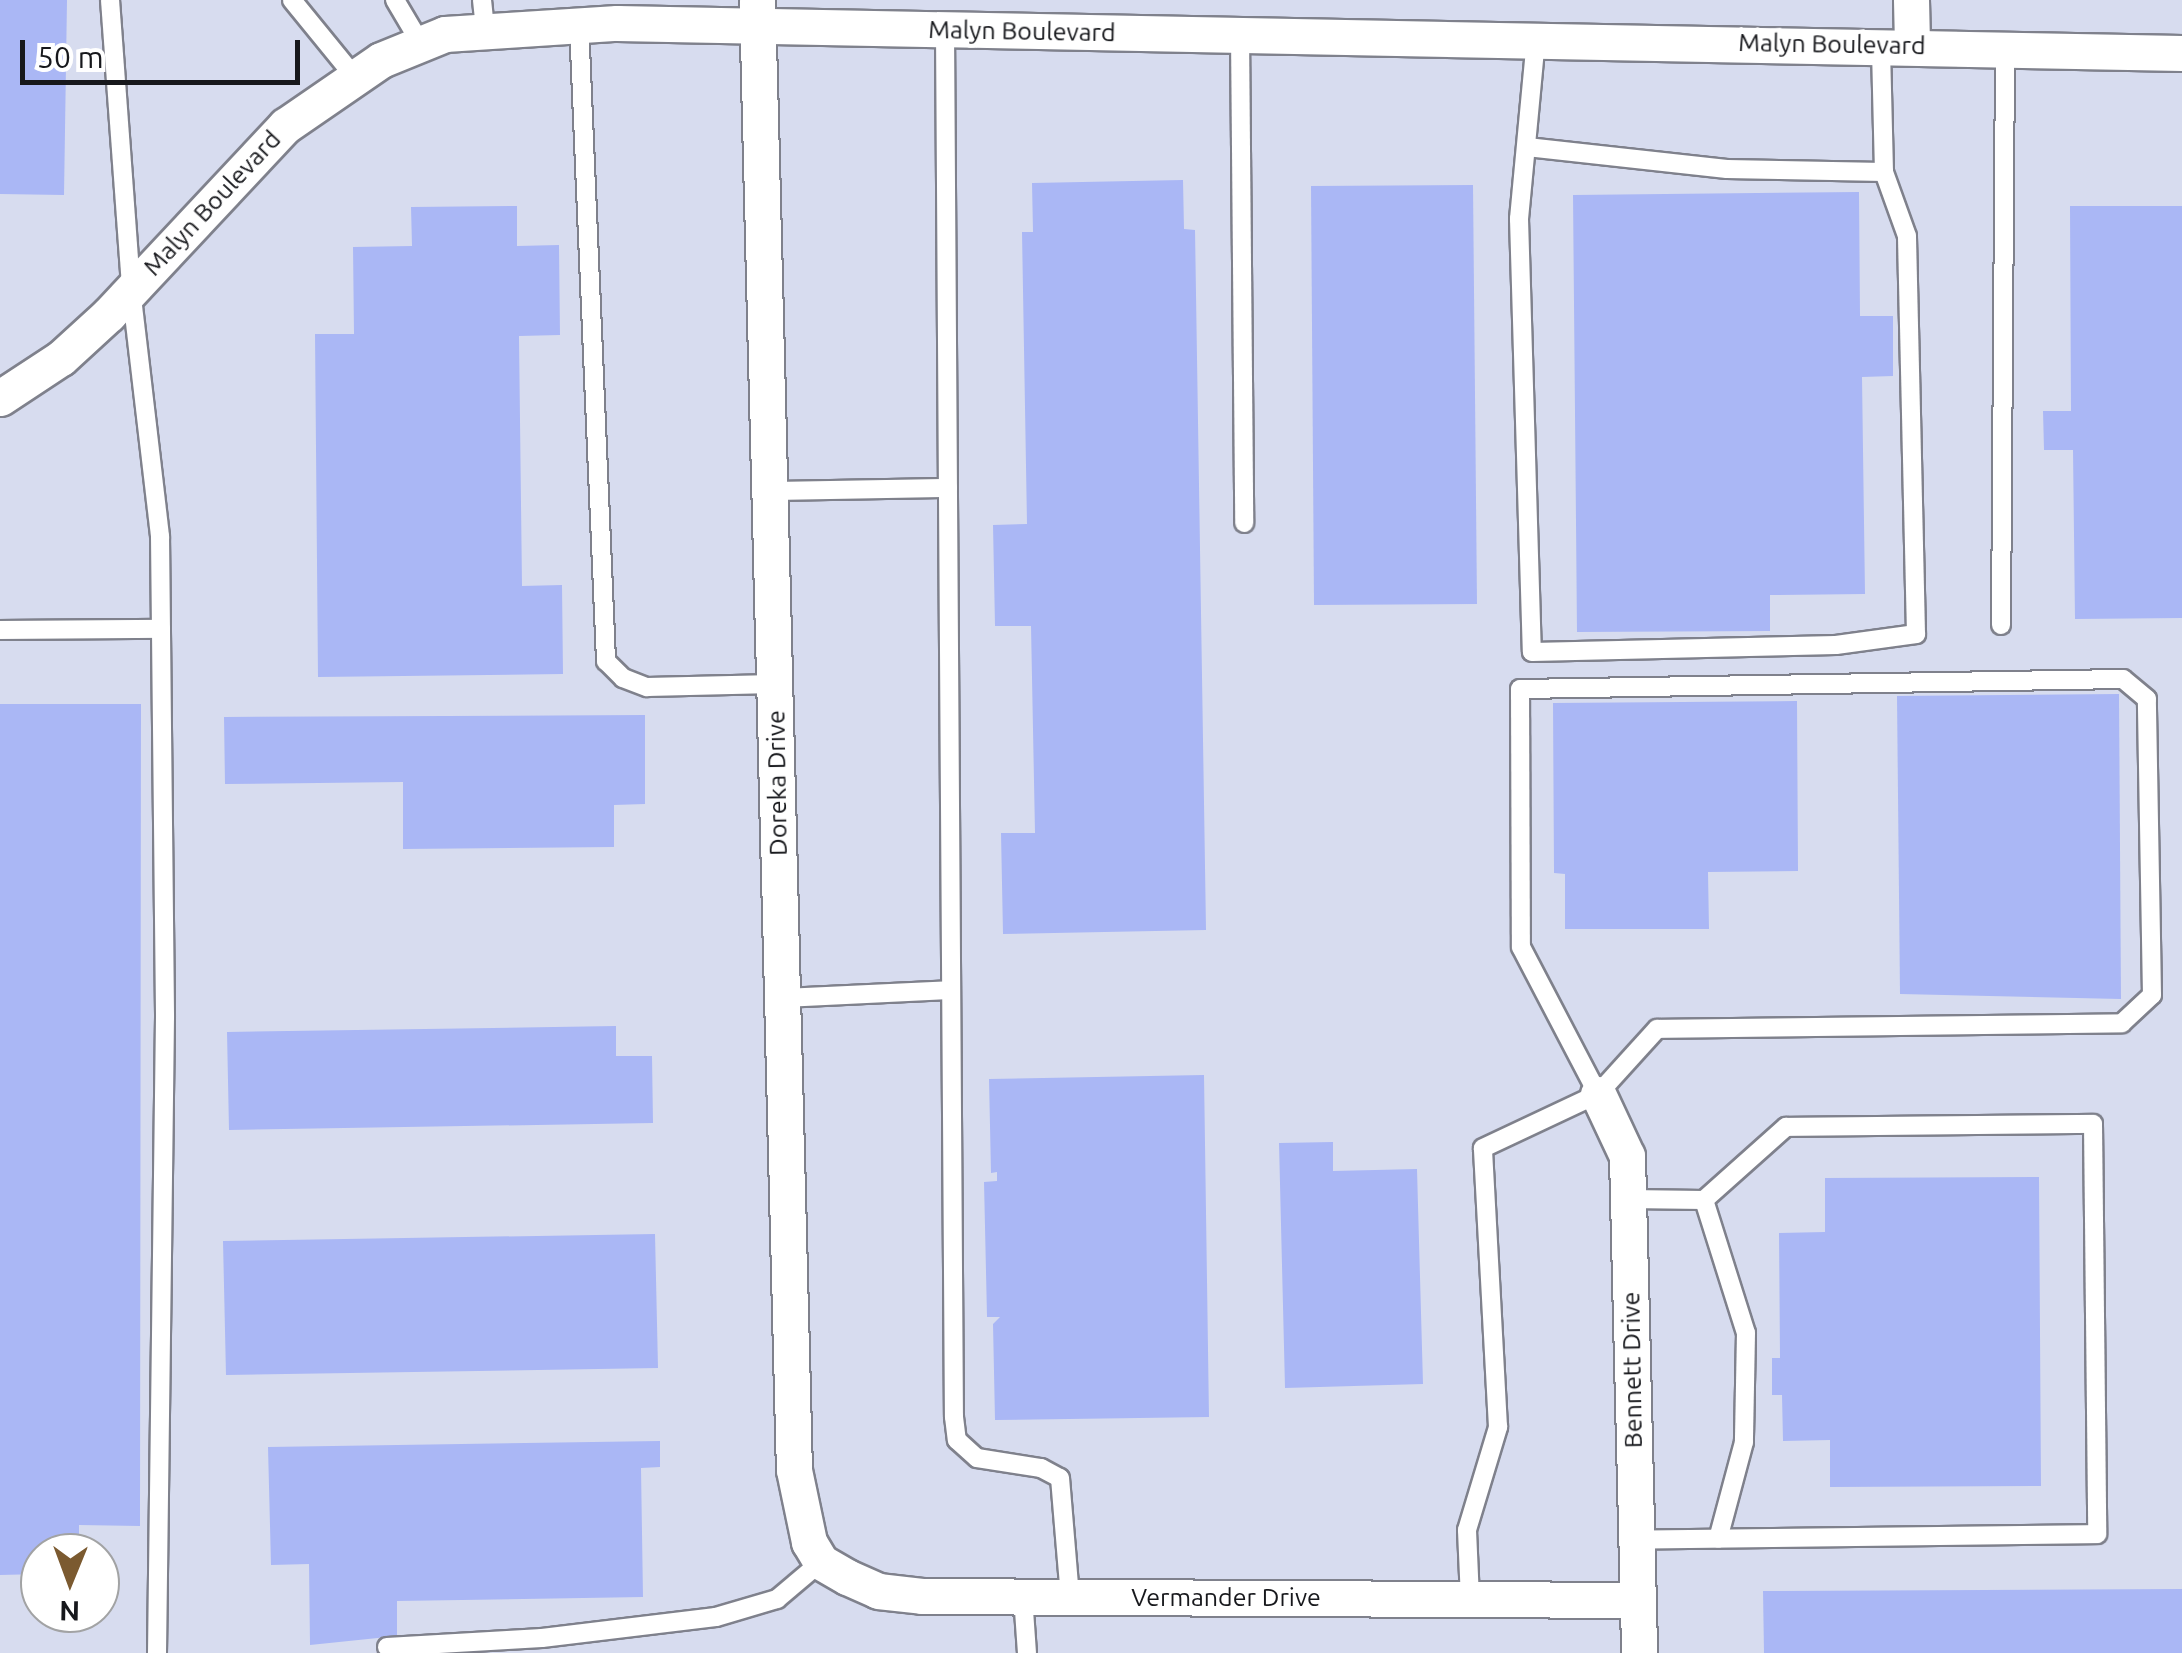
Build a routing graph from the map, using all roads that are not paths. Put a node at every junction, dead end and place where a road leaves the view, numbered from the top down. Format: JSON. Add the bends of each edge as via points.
{"nodes":[{"id":1,"x":110,"y":0,"type":"edge"},
{"id":2,"x":292,"y":0,"type":"edge"},
{"id":3,"x":395,"y":0,"type":"edge"},
{"id":4,"x":1911,"y":0,"type":"edge"},
{"id":5,"x":757,"y":14,"type":"edge"},
{"id":6,"x":483,"y":15,"type":"edge"},
{"id":7,"x":579,"y":24,"type":"junction"},
{"id":8,"x":945,"y":30,"type":"junction"},
{"id":9,"x":1240,"y":34,"type":"junction"},
{"id":10,"x":1536,"y":39,"type":"junction"},
{"id":11,"x":422,"y":44,"type":"junction"},
{"id":12,"x":1896,"y":44,"type":"junction"},
{"id":13,"x":2005,"y":46,"type":"junction"},
{"id":14,"x":2182,"y":54,"type":"edge"},
{"id":15,"x":354,"y":76,"type":"junction"},
{"id":16,"x":1526,"y":147,"type":"junction"},
{"id":17,"x":1884,"y":172,"type":"junction"},
{"id":18,"x":131,"y":289,"type":"junction"},
{"id":19,"x":0,"y":398,"type":"edge"},
{"id":20,"x":948,"y":488,"type":"junction"},
{"id":21,"x":769,"y":491,"type":"junction"},
{"id":22,"x":1244,"y":524,"type":"dead end"},
{"id":23,"x":2002,"y":625,"type":"dead end"},
{"id":24,"x":161,"y":629,"type":"junction"},
{"id":25,"x":0,"y":630,"type":"edge"},
{"id":26,"x":774,"y":684,"type":"junction"},
{"id":27,"x":951,"y":990,"type":"junction"},
{"id":28,"x":782,"y":998,"type":"junction"},
{"id":29,"x":1598,"y":1094,"type":"junction"},
{"id":30,"x":1628,"y":1199,"type":"junction"},
{"id":31,"x":1704,"y":1200,"type":"junction"},
{"id":32,"x":1718,"y":1539,"type":"junction"},
{"id":33,"x":1636,"y":1540,"type":"junction"},
{"id":34,"x":821,"y":1562,"type":"junction"},
{"id":35,"x":1023,"y":1596,"type":"junction"},
{"id":36,"x":1070,"y":1597,"type":"junction"},
{"id":37,"x":1470,"y":1599,"type":"junction"},
{"id":38,"x":1638,"y":1600,"type":"junction"},
{"id":39,"x":386,"y":1648,"type":"dead end"},
{"id":40,"x":157,"y":1653,"type":"edge"},
{"id":41,"x":1027,"y":1653,"type":"edge"},
{"id":42,"x":1638,"y":1653,"type":"edge"}],
"edges":[{"from":1,"to":18,"type":"lane"},
{"from":2,"to":15,"type":"lane"},
{"from":3,"to":11,"type":"lane"},
{"from":4,"to":12,"type":"street"},
{"from":5,"to":7,"type":"street","name":"Malyn Boulevard"},
{"from":5,"to":8,"type":"street","name":"Malyn Boulevard"},
{"from":5,"to":21,"type":"street","name":"Doreka Drive"},
{"from":6,"to":7,"type":"street","name":"Malyn Boulevard"},
{"from":6,"to":11,"type":"street","name":"Malyn Boulevard"},
{"from":7,"to":26,"type":"lane","via":[[606,661],[623,678],[647,687]]},
{"from":8,"to":9,"type":"street","name":"Malyn Boulevard"},
{"from":8,"to":20,"type":"lane"},
{"from":9,"to":10,"type":"street","name":"Malyn Boulevard"},
{"from":9,"to":22,"type":"lane"},
{"from":10,"to":12,"type":"street","name":"Malyn Boulevard"},
{"from":10,"to":16,"type":"lane"},
{"from":11,"to":15,"type":"street","name":"Malyn Boulevard"},
{"from":12,"to":13,"type":"street","name":"Malyn Boulevard"},
{"from":12,"to":17,"type":"lane"},
{"from":13,"to":14,"type":"street","name":"Malyn Boulevard"},
{"from":13,"to":23,"type":"lane"},
{"from":15,"to":18,"type":"street","name":"Malyn Boulevard","via":[[246,162]]},
{"from":16,"to":17,"type":"lane","via":[[1727,170]]},
{"from":16,"to":17,"type":"lane","via":[[1519,219],[1532,652],[1836,646],[1916,634],[1907,236]]},
{"from":18,"to":19,"type":"street","name":"Malyn Boulevard","via":[[61,358]]},
{"from":18,"to":24,"type":"lane","via":[[160,536]]},
{"from":20,"to":21,"type":"lane"},
{"from":20,"to":27,"type":"lane"},
{"from":21,"to":26,"type":"street","name":"Doreka Drive"},
{"from":24,"to":25,"type":"lane"},
{"from":24,"to":40,"type":"lane","via":[[166,1017]]},
{"from":26,"to":28,"type":"street","name":"Doreka Drive"},
{"from":27,"to":28,"type":"lane"},
{"from":27,"to":36,"type":"lane","via":[[958,1440],[977,1458],[1041,1468],[1060,1478]]},
{"from":28,"to":34,"type":"street","name":"Doreka Drive","via":[[794,1470],[799,1512]]},
{"from":29,"to":29,"type":"lane","via":[[1657,1029],[2122,1023],[2152,995],[2146,699],[2123,679],[1520,689],[1521,946]]},
{"from":29,"to":30,"type":"street","name":"Bennett Drive","via":[[1627,1156]]},
{"from":29,"to":37,"type":"lane","via":[[1484,1148],[1498,1426],[1467,1530]]},
{"from":30,"to":31,"type":"lane"},
{"from":30,"to":33,"type":"street","name":"Bennett Drive"},
{"from":31,"to":32,"type":"lane","via":[[1746,1334],[1744,1442]]},
{"from":31,"to":32,"type":"lane","via":[[1786,1127],[2093,1124],[2097,1534]]},
{"from":32,"to":33,"type":"lane"},
{"from":33,"to":38,"type":"street","name":"Bennett Drive"},
{"from":34,"to":35,"type":"street","name":"Vermander Drive","via":[[878,1591]]},
{"from":34,"to":39,"type":"lane","via":[[777,1599],[716,1616],[542,1638]]},
{"from":35,"to":36,"type":"street","name":"Vermander Drive"},
{"from":35,"to":41,"type":"lane"},
{"from":36,"to":37,"type":"street","name":"Vermander Drive"},
{"from":37,"to":38,"type":"street","name":"Vermander Drive"},
{"from":38,"to":42,"type":"street","name":"Bennett Drive"}]}
